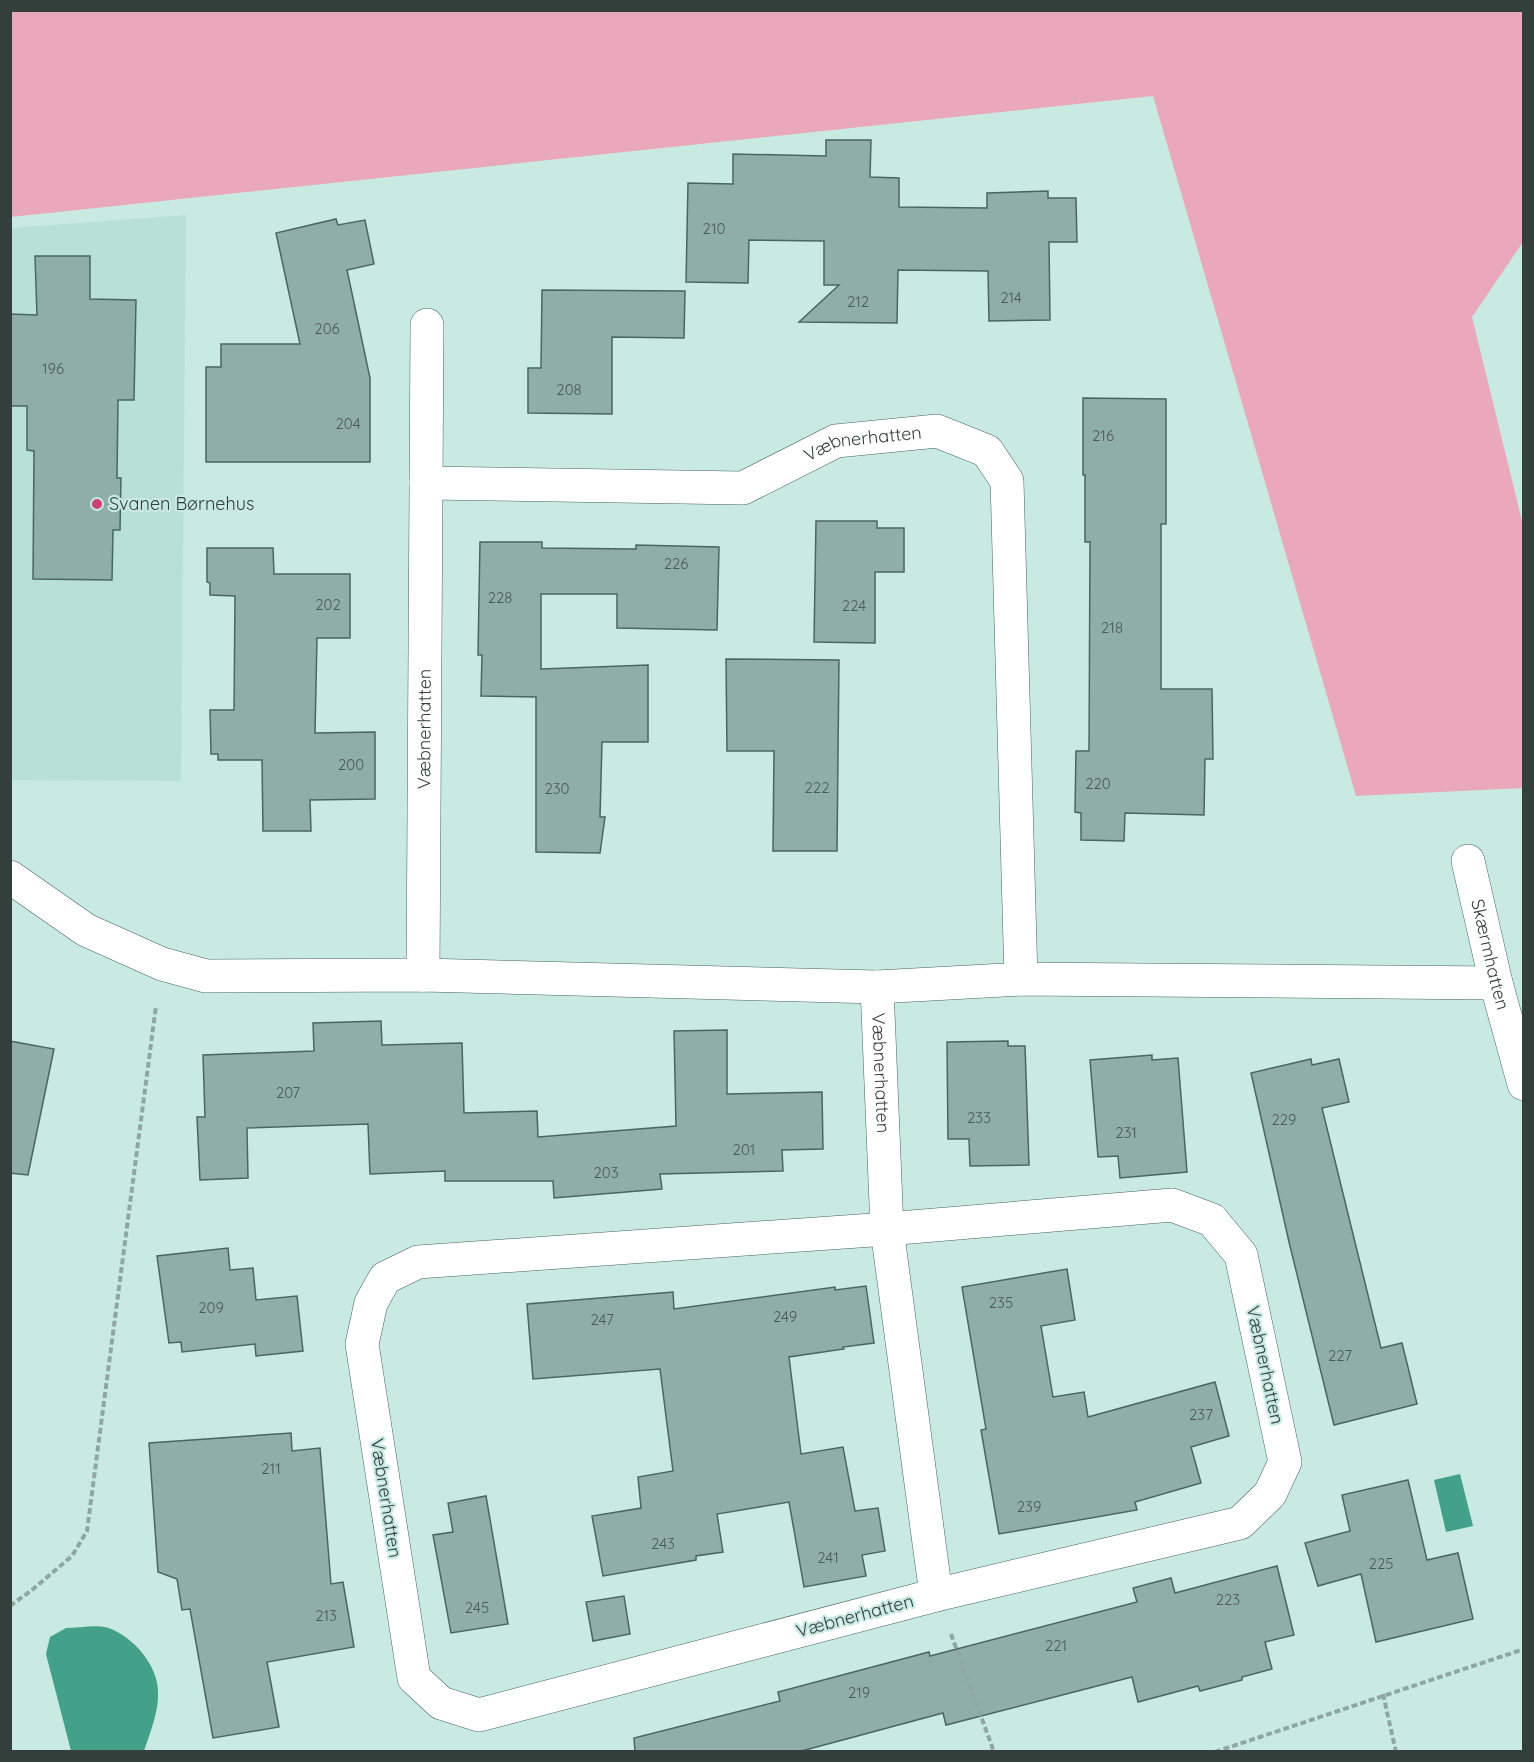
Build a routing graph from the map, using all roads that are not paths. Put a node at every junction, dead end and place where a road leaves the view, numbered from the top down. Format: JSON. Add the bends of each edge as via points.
{"nodes":[{"id":1,"x":427,"y":325,"type":"dead end"},
{"id":2,"x":426,"y":483,"type":"junction"},
{"id":3,"x":1468,"y":861,"type":"dead end"},
{"id":4,"x":10,"y":877,"type":"edge"},
{"id":5,"x":423,"y":975,"type":"junction"},
{"id":6,"x":1021,"y":979,"type":"junction"},
{"id":7,"x":1496,"y":983,"type":"junction"},
{"id":8,"x":877,"y":987,"type":"junction"},
{"id":9,"x":1524,"y":1084,"type":"edge"},
{"id":10,"x":886,"y":1229,"type":"junction"},
{"id":11,"x":936,"y":1594,"type":"junction"}],
"edges":[{"from":1,"to":2,"type":"street","name":"Væbnerhatten"},
{"from":2,"to":5,"type":"street","name":"Væbnerhatten"},
{"from":2,"to":6,"type":"street","name":"Væbnerhatten","via":[[743,488],[836,441],[937,431],[987,451],[1006,481]]},
{"from":3,"to":7,"type":"street","name":"Skærmhatten"},
{"from":4,"to":5,"type":"street","name":"Væbnerhatten","via":[[86,930],[162,964],[206,976]]},
{"from":5,"to":8,"type":"street","name":"Væbnerhatten"},
{"from":6,"to":7,"type":"street","name":"Væbnerhatten"},
{"from":6,"to":8,"type":"street","name":"Væbnerhatten"},
{"from":7,"to":9,"type":"street","name":"Skærmhatten"},
{"from":8,"to":10,"type":"street","name":"Væbnerhatten"},
{"from":10,"to":11,"type":"street","name":"Væbnerhatten"},
{"from":10,"to":11,"type":"street","name":"Væbnerhatten","via":[[1172,1205],[1212,1220],[1241,1255],[1285,1462],[1270,1494],[1240,1523]]},
{"from":10,"to":11,"type":"street","name":"Væbnerhatten","via":[[418,1262],[386,1278],[371,1303],[362,1344],[414,1678],[441,1703],[478,1715]]}]}
